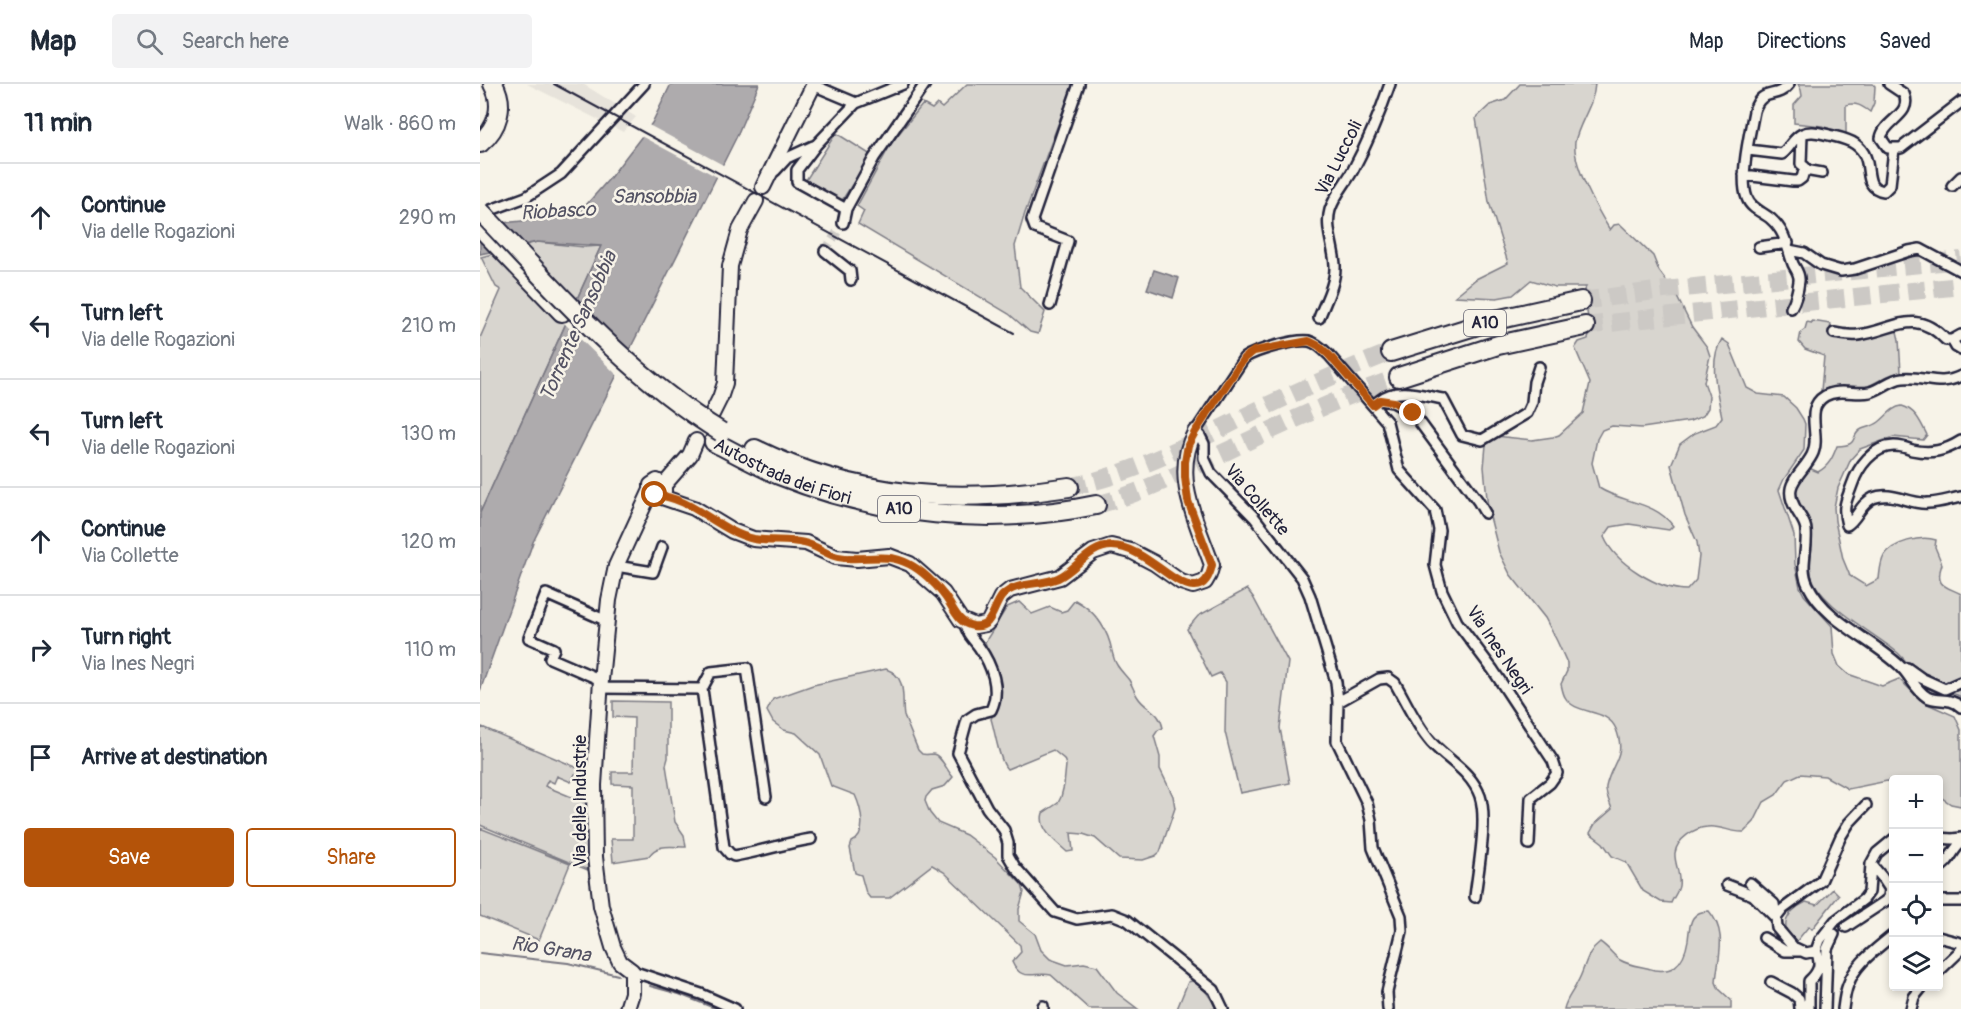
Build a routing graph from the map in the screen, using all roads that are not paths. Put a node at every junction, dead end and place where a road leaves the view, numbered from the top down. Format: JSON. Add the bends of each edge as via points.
{"nodes":[{"id":1,"x":493,"y":84,"type":"edge"},
{"id":2,"x":644,"y":84,"type":"edge"},
{"id":3,"x":814,"y":84,"type":"edge"},
{"id":4,"x":903,"y":84,"type":"edge"},
{"id":5,"x":925,"y":84,"type":"edge"},
{"id":6,"x":1079,"y":84,"type":"edge"},
{"id":7,"x":1390,"y":84,"type":"edge"},
{"id":8,"x":1789,"y":84,"type":"edge"},
{"id":9,"x":1889,"y":84,"type":"edge"},
{"id":10,"x":1961,"y":102,"type":"edge"},
{"id":11,"x":856,"y":103,"type":"junction"},
{"id":12,"x":1802,"y":134,"type":"junction"},
{"id":13,"x":480,"y":144,"type":"edge"},
{"id":14,"x":816,"y":145,"type":"junction"},
{"id":15,"x":784,"y":146,"type":"junction"},
{"id":16,"x":1894,"y":149,"type":"junction"},
{"id":17,"x":1748,"y":150,"type":"junction"},
{"id":18,"x":797,"y":154,"type":"junction"},
{"id":19,"x":1804,"y":170,"type":"junction"},
{"id":20,"x":1822,"y":173,"type":"dead end"},
{"id":21,"x":1744,"y":175,"type":"junction"},
{"id":22,"x":1961,"y":177,"type":"edge"},
{"id":23,"x":765,"y":183,"type":"joint"},
{"id":24,"x":1952,"y":186,"type":"dead end"},
{"id":25,"x":756,"y":201,"type":"dead end"},
{"id":26,"x":846,"y":209,"type":"junction"},
{"id":27,"x":480,"y":212,"type":"edge"},
{"id":28,"x":843,"y":223,"type":"tunnel mouth"},
{"id":29,"x":483,"y":230,"type":"edge"},
{"id":30,"x":1788,"y":246,"type":"junction"},
{"id":31,"x":1759,"y":247,"type":"dead end"},
{"id":32,"x":825,"y":251,"type":"dead end"},
{"id":33,"x":1961,"y":271,"type":"edge"},
{"id":34,"x":851,"y":280,"type":"dead end"},
{"id":35,"x":1581,"y":301,"type":"tunnel mouth"},
{"id":36,"x":1050,"y":305,"type":"dead end"},
{"id":37,"x":1791,"y":308,"type":"dead end"},
{"id":38,"x":1318,"y":318,"type":"dead end"},
{"id":39,"x":1585,"y":326,"type":"tunnel mouth"},
{"id":40,"x":1834,"y":333,"type":"dead end"},
{"id":41,"x":1961,"y":334,"type":"edge"},
{"id":42,"x":1952,"y":340,"type":"junction"},
{"id":43,"x":1961,"y":350,"type":"edge"},
{"id":44,"x":1391,"y":352,"type":"tunnel mouth"},
{"id":45,"x":1539,"y":367,"type":"dead end"},
{"id":46,"x":1961,"y":376,"type":"edge"},
{"id":47,"x":1399,"y":377,"type":"tunnel mouth"},
{"id":48,"x":1377,"y":402,"type":"junction"},
{"id":49,"x":1195,"y":432,"type":"junction"},
{"id":50,"x":707,"y":436,"type":"junction"},
{"id":51,"x":1961,"y":441,"type":"edge"},
{"id":52,"x":1069,"y":487,"type":"tunnel mouth"},
{"id":53,"x":659,"y":489,"type":"junction"},
{"id":54,"x":1961,"y":497,"type":"edge"},
{"id":55,"x":1096,"y":505,"type":"tunnel mouth"},
{"id":56,"x":1485,"y":513,"type":"dead end"},
{"id":57,"x":662,"y":547,"type":"dead end"},
{"id":58,"x":616,"y":566,"type":"junction"},
{"id":59,"x":607,"y":621,"type":"junction"},
{"id":60,"x":965,"y":623,"type":"junction"},
{"id":61,"x":1896,"y":662,"type":"junction"},
{"id":62,"x":1961,"y":682,"type":"edge"},
{"id":63,"x":601,"y":684,"type":"junction"},
{"id":64,"x":702,"y":689,"type":"junction"},
{"id":65,"x":1338,"y":702,"type":"junction"},
{"id":66,"x":1961,"y":707,"type":"edge"},
{"id":67,"x":766,"y":797,"type":"dead end"},
{"id":68,"x":1866,"y":805,"type":"dead end"},
{"id":69,"x":1943,"y":838,"type":"edge"},
{"id":70,"x":1961,"y":838,"type":"edge"},
{"id":71,"x":811,"y":839,"type":"dead end"},
{"id":72,"x":1889,"y":842,"type":"edge"},
{"id":73,"x":1961,"y":843,"type":"edge"},
{"id":74,"x":1529,"y":844,"type":"dead end"},
{"id":75,"x":1870,"y":864,"type":"junction"},
{"id":76,"x":1943,"y":866,"type":"edge"},
{"id":77,"x":1750,"y":883,"type":"dead end"},
{"id":78,"x":1727,"y":885,"type":"dead end"},
{"id":79,"x":1475,"y":897,"type":"dead end"},
{"id":80,"x":1943,"y":901,"type":"edge"},
{"id":81,"x":1961,"y":901,"type":"edge"},
{"id":82,"x":1776,"y":918,"type":"junction"},
{"id":83,"x":1846,"y":927,"type":"dead end"},
{"id":84,"x":1834,"y":934,"type":"dead end"},
{"id":85,"x":1890,"y":937,"type":"edge"},
{"id":86,"x":1764,"y":938,"type":"dead end"},
{"id":87,"x":1943,"y":938,"type":"edge"},
{"id":88,"x":1961,"y":943,"type":"edge"},
{"id":89,"x":1961,"y":950,"type":"edge"},
{"id":90,"x":1802,"y":951,"type":"junction"},
{"id":91,"x":1816,"y":951,"type":"junction"},
{"id":92,"x":1957,"y":961,"type":"edge"},
{"id":93,"x":1943,"y":969,"type":"edge"},
{"id":94,"x":632,"y":971,"type":"junction"},
{"id":95,"x":1771,"y":982,"type":"dead end"},
{"id":96,"x":1919,"y":991,"type":"edge"},
{"id":97,"x":1809,"y":1006,"type":"edge"},
{"id":98,"x":627,"y":1009,"type":"edge"},
{"id":99,"x":735,"y":1009,"type":"edge"},
{"id":100,"x":1223,"y":1009,"type":"edge"},
{"id":101,"x":1388,"y":1009,"type":"edge"},
{"id":102,"x":1825,"y":1009,"type":"edge"},
{"id":103,"x":1843,"y":1009,"type":"edge"},
{"id":104,"x":1911,"y":1009,"type":"edge"}],
"edges":[{"from":1,"to":13,"type":"highway","via":[[499,101],[497,121]]},
{"from":2,"to":27,"type":"street","via":[[561,174],[526,197]]},
{"from":3,"to":11,"type":"street"},
{"from":3,"to":15,"type":"street"},
{"from":4,"to":11,"type":"street"},
{"from":5,"to":26,"type":"street","via":[[874,158]]},
{"from":6,"to":36,"type":"street","via":[[1032,220],[1035,228],[1068,241]]},
{"from":7,"to":38,"type":"street","name":"Via Luccoli","via":[[1373,130],[1330,211],[1335,266]]},
{"from":8,"to":17,"type":"street","via":[[1757,101]]},
{"from":9,"to":16,"type":"street","via":[[1904,94],[1906,105],[1882,130],[1883,144]]},
{"from":10,"to":16,"type":"street","via":[[1901,148]]},
{"from":11,"to":14,"type":"street"},
{"from":12,"to":16,"type":"street","via":[[1814,132],[1856,144],[1868,161],[1869,181],[1884,191],[1890,185]]},
{"from":12,"to":17,"type":"street","via":[[1782,154]]},
{"from":12,"to":19,"type":"street"},
{"from":14,"to":15,"type":"street","via":[[797,149]]},
{"from":14,"to":18,"type":"street"},
{"from":14,"to":26,"type":"street","via":[[797,170],[797,182]]},
{"from":15,"to":18,"type":"street"},
{"from":15,"to":23,"type":"street"},
{"from":17,"to":21,"type":"street"},
{"from":18,"to":23,"type":"street","via":[[787,158]]},
{"from":19,"to":20,"type":"street"},
{"from":19,"to":21,"type":"street","via":[[1798,181]]},
{"from":21,"to":30,"type":"street","via":[[1747,200],[1781,230]]},
{"from":22,"to":24,"type":"street"},
{"from":25,"to":50,"type":"street","name":"Via delle Industrie","via":[[740,230],[730,266],[725,383]]},
{"from":26,"to":28,"type":"street"},
{"from":27,"to":50,"type":"highway","name":"Autostrada dei Fiori","number":"A10","bridge":true,"via":[[575,310],[649,381],[688,412]]},
{"from":29,"to":50,"type":"highway","name":"Autostrada dei Fiori","number":"A10","via":[[627,376]]},
{"from":30,"to":31,"type":"street"},
{"from":30,"to":33,"type":"street","via":[[1821,265],[1841,271],[1920,249]]},
{"from":30,"to":37,"type":"street","via":[[1799,280]]},
{"from":32,"to":34,"type":"street","via":[[850,271]]},
{"from":35,"to":44,"type":"highway","number":"A10","via":[[1491,321]]},
{"from":39,"to":47,"type":"highway","number":"A10","via":[[1498,345]]},
{"from":40,"to":42,"type":"street","via":[[1858,335],[1893,324],[1924,324]]},
{"from":41,"to":42,"type":"street"},
{"from":42,"to":43,"type":"street"},
{"from":45,"to":48,"type":"street","via":[[1527,413],[1482,440],[1462,435],[1443,399],[1397,393],[1385,395]]},
{"from":46,"to":61,"type":"street","via":[[1943,382],[1900,378],[1869,392],[1827,394],[1819,400],[1813,416],[1813,454],[1795,477],[1790,491],[1791,501],[1804,522],[1804,573],[1814,594],[1829,611]]},
{"from":48,"to":49,"type":"street","name":"Via Ines Negri","via":[[1309,341],[1254,351],[1244,358]]},
{"from":48,"to":56,"type":"street","name":"Via Ines Negri","via":[[1394,402],[1413,413]]},
{"from":48,"to":74,"type":"street","name":"Via Ines Negri","via":[[1387,422],[1399,470],[1435,510],[1435,565],[1457,622],[1553,761],[1557,773],[1532,798]]},
{"from":49,"to":60,"type":"street","via":[[1188,445],[1185,477],[1188,501],[1212,565],[1205,582],[1193,586],[1181,582],[1131,551],[1111,546],[1093,552],[1060,577],[1010,590],[1001,597],[986,624]]},
{"from":49,"to":65,"type":"street","name":"Via Collette","via":[[1200,436],[1211,473],[1254,518],[1302,578],[1318,620]]},
{"from":50,"to":52,"type":"highway","name":"Autostrada dei Fiori","number":"A10","via":[[808,472],[873,489],[975,497]]},
{"from":50,"to":53,"type":"street","name":"Via delle Industrie"},
{"from":50,"to":55,"type":"highway","name":"Autostrada dei Fiori","number":"A10","via":[[777,474],[860,501],[901,509],[1016,514]]},
{"from":51,"to":54,"type":"street","via":[[1940,452],[1888,447],[1866,459],[1858,469],[1844,515],[1847,525],[1859,508],[1874,497],[1892,496],[1926,504]]},
{"from":53,"to":58,"type":"street","name":"Via delle Industrie"},
{"from":53,"to":60,"type":"street","via":[[753,539],[806,543],[836,557],[890,556],[909,564],[943,593]]},
{"from":57,"to":58,"type":"street","via":[[653,572]]},
{"from":58,"to":59,"type":"street","name":"Via delle Industrie"},
{"from":59,"to":63,"type":"street","name":"Via delle Industrie"},
{"from":59,"to":63,"type":"street","via":[[546,594],[529,638],[554,649],[550,658]]},
{"from":60,"to":100,"type":"street","via":[[993,673],[996,700],[991,710],[967,720],[958,753],[987,808],[1004,830],[1008,855],[1015,867],[1055,912],[1077,919],[1112,914],[1127,920],[1214,990]]},
{"from":61,"to":62,"type":"street","via":[[1945,689]]},
{"from":61,"to":66,"type":"street","via":[[1928,697],[1950,700]]},
{"from":63,"to":64,"type":"street"},
{"from":63,"to":94,"type":"street","name":"Via delle Industrie","via":[[594,785],[595,857],[601,906],[613,946],[620,962]]},
{"from":64,"to":67,"type":"street","via":[[711,672],[747,668]]},
{"from":64,"to":71,"type":"street","via":[[724,847],[734,856]]},
{"from":65,"to":79,"type":"street","via":[[1388,678],[1395,683],[1431,742],[1472,781],[1480,797],[1483,824]]},
{"from":65,"to":101,"type":"street","name":"Via Collette","via":[[1337,741],[1367,803],[1373,848],[1401,916],[1402,931],[1387,992]]},
{"from":68,"to":82,"type":"street","via":[[1841,836],[1821,881]]},
{"from":69,"to":70,"type":"street"},
{"from":72,"to":75,"type":"street"},
{"from":73,"to":76,"type":"street"},
{"from":75,"to":83,"type":"street","via":[[1890,889],[1889,898]]},
{"from":75,"to":91,"type":"street","via":[[1869,892],[1855,908],[1835,921]]},
{"from":77,"to":82,"type":"street","via":[[1774,904]]},
{"from":78,"to":82,"type":"street","via":[[1754,895]]},
{"from":80,"to":81,"type":"street"},
{"from":82,"to":90,"type":"street","via":[[1783,937]]},
{"from":84,"to":102,"type":"street","via":[[1827,949]]},
{"from":85,"to":103,"type":"street","via":[[1853,974]]},
{"from":86,"to":90,"type":"street","via":[[1785,951]]},
{"from":87,"to":88,"type":"street"},
{"from":89,"to":92,"type":"street"},
{"from":90,"to":91,"type":"street"},
{"from":91,"to":97,"type":"street","via":[[1821,962],[1817,974],[1809,981]]},
{"from":92,"to":93,"type":"street"},
{"from":94,"to":98,"type":"street"},
{"from":94,"to":99,"type":"street"},
{"from":95,"to":97,"type":"street","via":[[1799,999],[1800,1008]]},
{"from":96,"to":104,"type":"street"}]}
